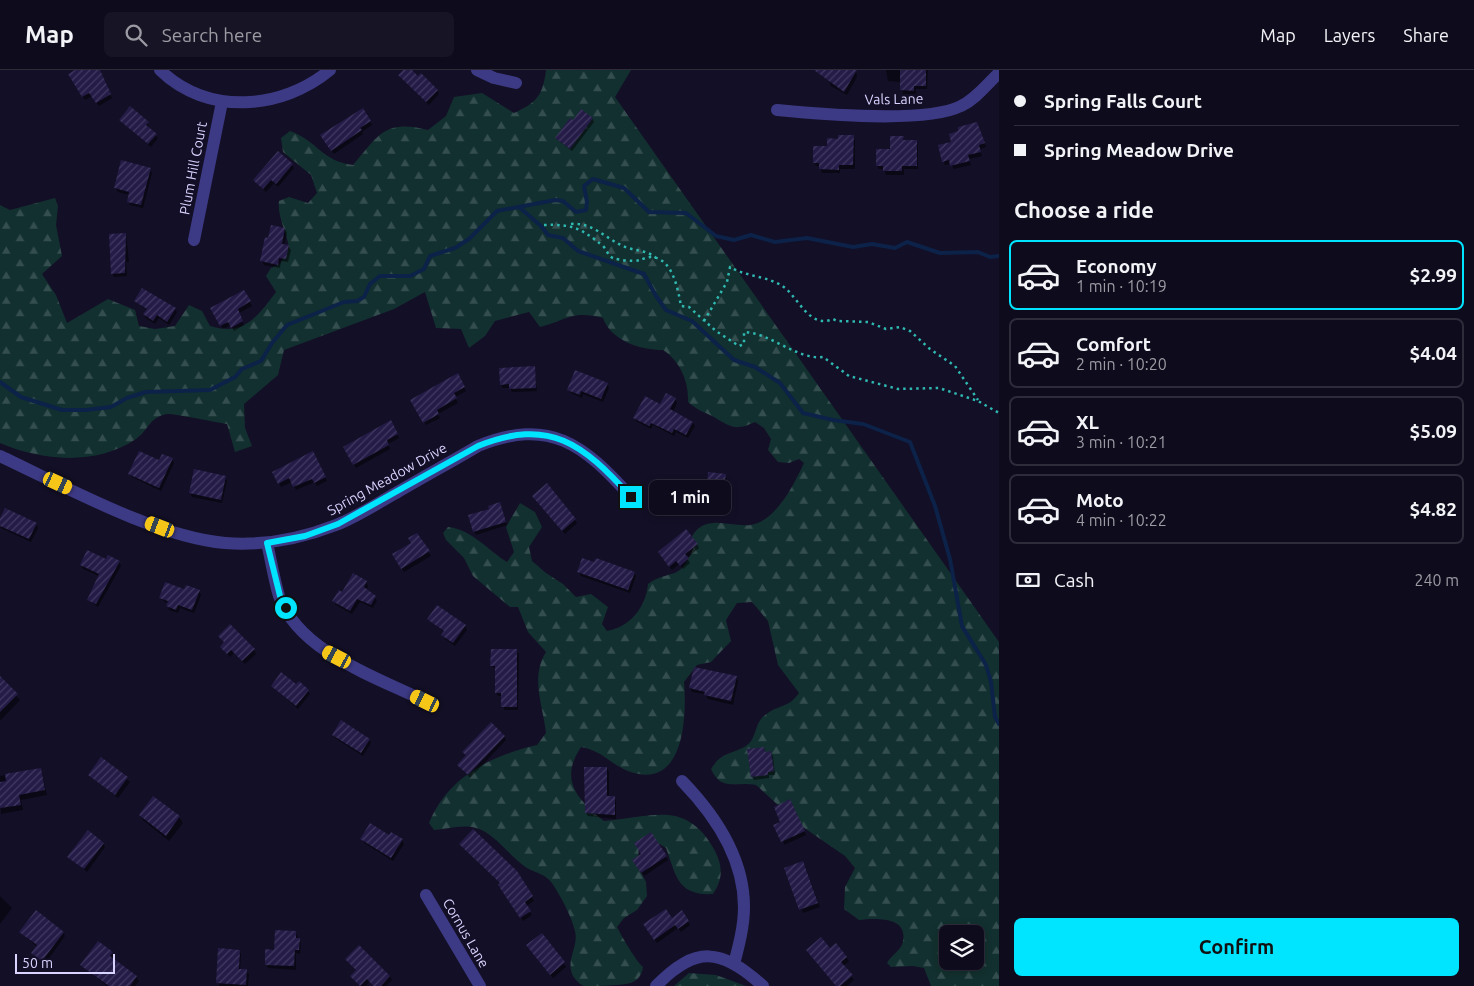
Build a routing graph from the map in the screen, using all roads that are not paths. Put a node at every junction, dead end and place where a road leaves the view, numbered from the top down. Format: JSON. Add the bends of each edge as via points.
{"nodes":[{"id":1,"x":160,"y":70,"type":"edge"},
{"id":2,"x":330,"y":70,"type":"edge"},
{"id":3,"x":476,"y":70,"type":"edge"},
{"id":4,"x":982,"y":70,"type":"edge"},
{"id":5,"x":995,"y":77,"type":"edge"},
{"id":6,"x":516,"y":83,"type":"dead end"},
{"id":7,"x":222,"y":102,"type":"junction"},
{"id":8,"x":777,"y":110,"type":"dead end"},
{"id":9,"x":194,"y":240,"type":"dead end"},
{"id":10,"x":0,"y":456,"type":"edge"},
{"id":11,"x":631,"y":497,"type":"dead end"},
{"id":12,"x":267,"y":543,"type":"junction"},
{"id":13,"x":425,"y":701,"type":"dead end"},
{"id":14,"x":682,"y":781,"type":"dead end"},
{"id":15,"x":426,"y":895,"type":"dead end"},
{"id":16,"x":734,"y":964,"type":"junction"},
{"id":17,"x":480,"y":986,"type":"edge"},
{"id":18,"x":656,"y":986,"type":"edge"},
{"id":19,"x":763,"y":986,"type":"edge"}],
"edges":[{"from":1,"to":7,"type":"street","via":[[185,88]]},
{"from":2,"to":7,"type":"street","via":[[299,91],[278,99]]},
{"from":3,"to":6,"type":"street"},
{"from":4,"to":5,"type":"street"},
{"from":5,"to":8,"type":"street","name":"Vals Lane","via":[[961,106],[939,113],[883,116]]},
{"from":7,"to":9,"type":"street","name":"Plum Hill Court"},
{"from":10,"to":12,"type":"street","name":"Spring Meadow Drive","via":[[120,512],[194,538],[225,543]]},
{"from":11,"to":12,"type":"street","name":"Spring Meadow Drive","via":[[588,454],[548,435],[501,437],[478,446],[338,524],[305,536]]},
{"from":12,"to":13,"type":"street","via":[[280,596],[306,636],[328,652]]},
{"from":14,"to":16,"type":"street","via":[[714,818],[740,877],[744,906],[742,934]]},
{"from":15,"to":17,"type":"street","name":"Cornus Lane"},
{"from":16,"to":18,"type":"street","via":[[718,958],[694,957],[670,972]]},
{"from":16,"to":19,"type":"street"}]}
